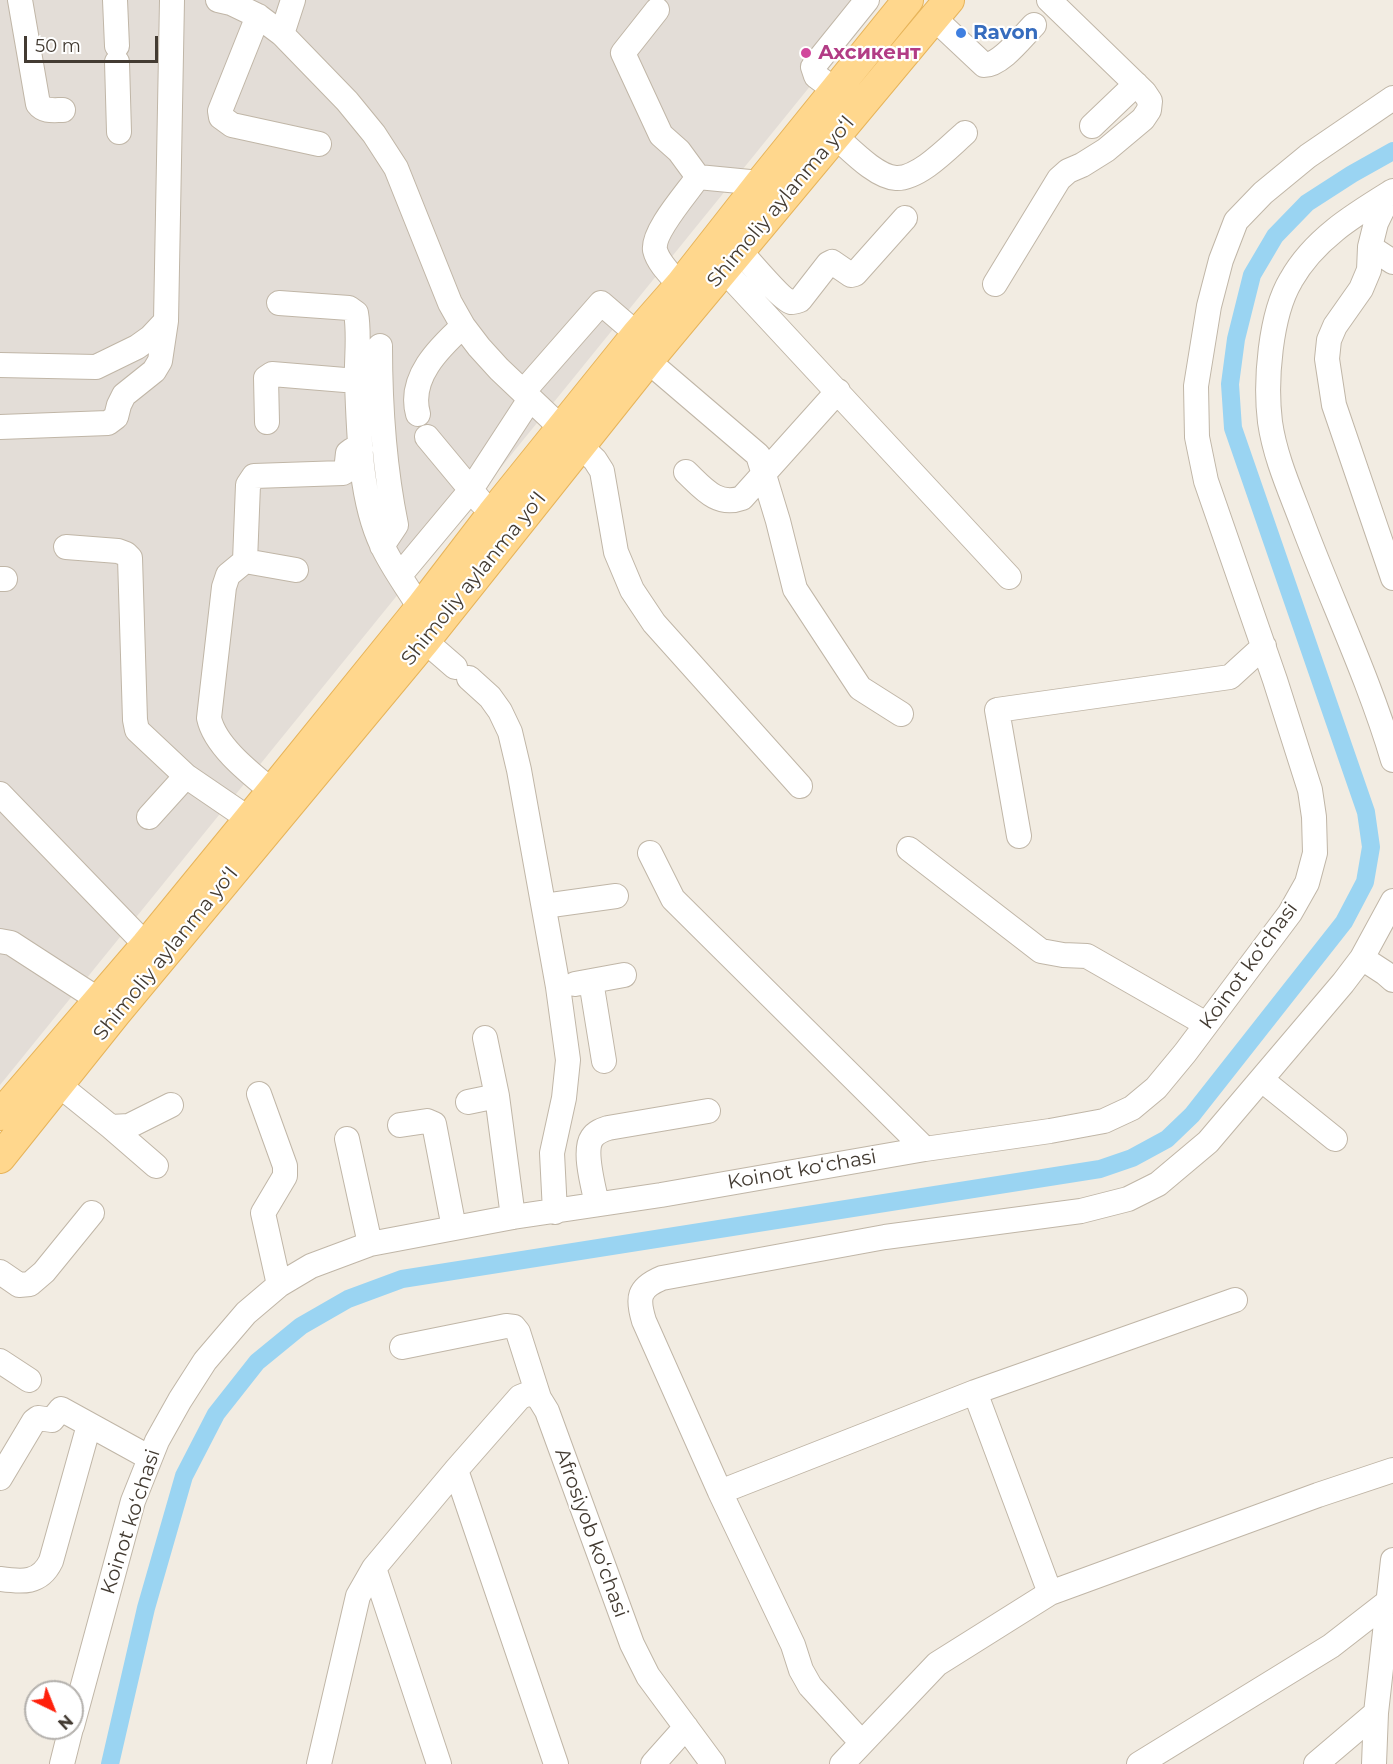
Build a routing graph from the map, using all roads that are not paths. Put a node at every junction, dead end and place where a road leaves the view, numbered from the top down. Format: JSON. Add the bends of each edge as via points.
{"nodes":[{"id":1,"x":20,"y":0,"type":"edge"},
{"id":2,"x":116,"y":0,"type":"edge"},
{"id":3,"x":172,"y":0,"type":"edge"},
{"id":4,"x":218,"y":0,"type":"edge"},
{"id":5,"x":293,"y":0,"type":"edge"},
{"id":6,"x":867,"y":0,"type":"edge"},
{"id":7,"x":908,"y":0,"type":"edge"},
{"id":8,"x":1049,"y":0,"type":"edge"},
{"id":9,"x":942,"y":9,"type":"edge"},
{"id":10,"x":657,"y":10,"type":"dead end"},
{"id":11,"x":258,"y":16,"type":"junction"},
{"id":12,"x":1034,"y":26,"type":"dead end"},
{"id":13,"x":282,"y":34,"type":"junction"},
{"id":14,"x":1136,"y":84,"type":"junction"},
{"id":15,"x":835,"y":90,"type":"junction"},
{"id":16,"x":1393,"y":98,"type":"edge"},
{"id":17,"x":63,"y":110,"type":"dead end"},
{"id":18,"x":1092,"y":126,"type":"dead end"},
{"id":19,"x":119,"y":132,"type":"dead end"},
{"id":20,"x":965,"y":133,"type":"dead end"},
{"id":21,"x":835,"y":136,"type":"junction"},
{"id":22,"x":319,"y":144,"type":"dead end"},
{"id":23,"x":698,"y":177,"type":"junction"},
{"id":24,"x":760,"y":183,"type":"junction"},
{"id":25,"x":1392,"y":192,"type":"edge"},
{"id":26,"x":905,"y":218,"type":"dead end"},
{"id":27,"x":1371,"y":247,"type":"junction"},
{"id":28,"x":732,"y":261,"type":"junction"},
{"id":29,"x":1393,"y":262,"type":"edge"},
{"id":30,"x":995,"y":284,"type":"dead end"},
{"id":31,"x":680,"y":285,"type":"junction"},
{"id":32,"x":279,"y":303,"type":"dead end"},
{"id":33,"x":166,"y":321,"type":"junction"},
{"id":34,"x":463,"y":326,"type":"junction"},
{"id":35,"x":637,"y":334,"type":"junction"},
{"id":36,"x":380,"y":346,"type":"dead end"},
{"id":37,"x":648,"y":362,"type":"junction"},
{"id":38,"x":0,"y":365,"type":"edge"},
{"id":39,"x":357,"y":381,"type":"junction"},
{"id":40,"x":838,"y":391,"type":"junction"},
{"id":41,"x":527,"y":396,"type":"junction"},
{"id":42,"x":418,"y":414,"type":"dead end"},
{"id":43,"x":267,"y":422,"type":"dead end"},
{"id":44,"x":0,"y":427,"type":"edge"},
{"id":45,"x":427,"y":437,"type":"dead end"},
{"id":46,"x":571,"y":438,"type":"junction"},
{"id":47,"x":361,"y":450,"type":"junction"},
{"id":48,"x":686,"y":472,"type":"dead end"},
{"id":49,"x":764,"y":476,"type":"junction"},
{"id":50,"x":470,"y":491,"type":"junction"},
{"id":51,"x":492,"y":514,"type":"junction"},
{"id":52,"x":382,"y":546,"type":"junction"},
{"id":53,"x":66,"y":547,"type":"dead end"},
{"id":54,"x":245,"y":561,"type":"junction"},
{"id":55,"x":296,"y":570,"type":"dead end"},
{"id":56,"x":400,"y":575,"type":"junction"},
{"id":57,"x":1009,"y":577,"type":"dead end"},
{"id":58,"x":1393,"y":578,"type":"edge"},
{"id":59,"x":420,"y":608,"type":"junction"},
{"id":60,"x":424,"y":641,"type":"junction"},
{"id":61,"x":1264,"y":646,"type":"junction"},
{"id":62,"x":901,"y":714,"type":"dead end"},
{"id":63,"x":1393,"y":760,"type":"edge"},
{"id":64,"x":186,"y":776,"type":"junction"},
{"id":65,"x":800,"y":786,"type":"dead end"},
{"id":66,"x":272,"y":791,"type":"junction"},
{"id":67,"x":0,"y":794,"type":"edge"},
{"id":68,"x":149,"y":817,"type":"dead end"},
{"id":69,"x":249,"y":819,"type":"junction"},
{"id":70,"x":1019,"y":836,"type":"dead end"},
{"id":71,"x":909,"y":849,"type":"dead end"},
{"id":72,"x":650,"y":853,"type":"dead end"},
{"id":73,"x":616,"y":896,"type":"dead end"},
{"id":74,"x":1393,"y":901,"type":"edge"},
{"id":75,"x":543,"y":906,"type":"junction"},
{"id":76,"x":0,"y":941,"type":"edge"},
{"id":77,"x":146,"y":945,"type":"junction"},
{"id":78,"x":1362,"y":958,"type":"junction"},
{"id":79,"x":624,"y":975,"type":"dead end"},
{"id":80,"x":1393,"y":980,"type":"edge"},
{"id":81,"x":591,"y":981,"type":"junction"},
{"id":82,"x":558,"y":987,"type":"junction"},
{"id":83,"x":99,"y":1000,"type":"junction"},
{"id":84,"x":1206,"y":1024,"type":"junction"},
{"id":85,"x":485,"y":1038,"type":"dead end"},
{"id":86,"x":604,"y":1061,"type":"dead end"},
{"id":87,"x":1262,"y":1080,"type":"junction"},
{"id":88,"x":59,"y":1084,"type":"junction"},
{"id":89,"x":259,"y":1094,"type":"dead end"},
{"id":90,"x":497,"y":1096,"type":"junction"},
{"id":91,"x":468,"y":1102,"type":"dead end"},
{"id":92,"x":171,"y":1105,"type":"dead end"},
{"id":93,"x":708,"y":1111,"type":"dead end"},
{"id":94,"x":0,"y":1115,"type":"edge"},
{"id":95,"x":400,"y":1125,"type":"dead end"},
{"id":96,"x":111,"y":1127,"type":"junction"},
{"id":97,"x":347,"y":1139,"type":"dead end"},
{"id":98,"x":1335,"y":1139,"type":"dead end"},
{"id":99,"x":925,"y":1149,"type":"junction"},
{"id":100,"x":0,"y":1158,"type":"edge"},
{"id":101,"x":156,"y":1166,"type":"dead end"},
{"id":102,"x":597,"y":1204,"type":"junction"},
{"id":103,"x":555,"y":1212,"type":"junction"},
{"id":104,"x":92,"y":1213,"type":"dead end"},
{"id":105,"x":513,"y":1217,"type":"junction"},
{"id":106,"x":454,"y":1228,"type":"junction"},
{"id":107,"x":370,"y":1244,"type":"junction"},
{"id":108,"x":0,"y":1272,"type":"edge"},
{"id":109,"x":279,"y":1285,"type":"junction"},
{"id":110,"x":1235,"y":1300,"type":"dead end"},
{"id":111,"x":402,"y":1347,"type":"dead end"},
{"id":112,"x":0,"y":1361,"type":"edge"},
{"id":113,"x":29,"y":1380,"type":"dead end"},
{"id":114,"x":975,"y":1392,"type":"junction"},
{"id":115,"x":539,"y":1398,"type":"junction"},
{"id":116,"x":89,"y":1425,"type":"junction"},
{"id":117,"x":150,"y":1458,"type":"junction"},
{"id":118,"x":456,"y":1470,"type":"junction"},
{"id":119,"x":1393,"y":1470,"type":"edge"},
{"id":120,"x":0,"y":1478,"type":"edge"},
{"id":121,"x":720,"y":1492,"type":"junction"},
{"id":122,"x":1393,"y":1560,"type":"edge"},
{"id":123,"x":374,"y":1568,"type":"junction"},
{"id":124,"x":0,"y":1579,"type":"edge"},
{"id":125,"x":1050,"y":1593,"type":"junction"},
{"id":126,"x":1389,"y":1601,"type":"junction"},
{"id":127,"x":84,"y":1683,"type":"edge"},
{"id":128,"x":1376,"y":1713,"type":"junction"},
{"id":129,"x":686,"y":1727,"type":"junction"},
{"id":130,"x":68,"y":1740,"type":"edge"},
{"id":131,"x":862,"y":1743,"type":"junction"},
{"id":132,"x":62,"y":1764,"type":"edge"},
{"id":133,"x":320,"y":1764,"type":"edge"},
{"id":134,"x":438,"y":1764,"type":"edge"},
{"id":135,"x":556,"y":1764,"type":"edge"},
{"id":136,"x":653,"y":1764,"type":"edge"},
{"id":137,"x":713,"y":1764,"type":"edge"},
{"id":138,"x":842,"y":1764,"type":"edge"},
{"id":139,"x":1139,"y":1764,"type":"edge"},
{"id":140,"x":1316,"y":1764,"type":"edge"},
{"id":141,"x":1374,"y":1764,"type":"edge"}],
"edges":[{"from":1,"to":17,"type":"street","via":[[38,104],[42,109]]},
{"from":2,"to":19,"type":"street"},
{"from":3,"to":33,"type":"street"},
{"from":4,"to":11,"type":"street"},
{"from":5,"to":13,"type":"street"},
{"from":6,"to":15,"type":"street","via":[[813,67],[816,76]]},
{"from":7,"to":15,"type":"main road","name":"Shimoliy aylanma yoʻl"},
{"from":8,"to":14,"type":"street"},
{"from":9,"to":12,"type":"street","via":[[984,65],[1000,60]]},
{"from":9,"to":21,"type":"main road","name":"Shimoliy aylanma yoʻl"},
{"from":10,"to":23,"type":"street","via":[[623,53],[661,135]]},
{"from":11,"to":13,"type":"street"},
{"from":11,"to":22,"type":"street","via":[[220,111],[221,117],[232,125]]},
{"from":13,"to":34,"type":"street","via":[[347,101],[396,168]]},
{"from":14,"to":18,"type":"street"},
{"from":14,"to":30,"type":"street","via":[[1150,101],[1143,119],[1106,150],[1059,179]]},
{"from":15,"to":24,"type":"main road","name":"Shimoliy aylanma yoʻl"},
{"from":16,"to":61,"type":"street","name":"Koinot koʻchasi","via":[[1308,156],[1236,221],[1209,306],[1196,386],[1197,437],[1212,501]]},
{"from":20,"to":21,"type":"street","via":[[920,170],[895,178],[869,165]]},
{"from":21,"to":28,"type":"main road","name":"Shimoliy aylanma yoʻl"},
{"from":23,"to":24,"type":"street"},
{"from":23,"to":31,"type":"street","via":[[665,220],[655,243],[660,259]]},
{"from":24,"to":31,"type":"main road","name":"Shimoliy aylanma yoʻl"},
{"from":25,"to":27,"type":"street","via":[[1376,223]]},
{"from":25,"to":63,"type":"street","via":[[1324,238],[1290,281],[1274,334],[1269,394],[1270,423],[1278,457]]},
{"from":26,"to":28,"type":"street","via":[[855,274],[832,262],[794,302]]},
{"from":27,"to":29,"type":"street"},
{"from":27,"to":58,"type":"street","via":[[1370,270],[1335,326],[1327,359],[1334,405]]},
{"from":28,"to":37,"type":"main road","name":"Shimoliy aylanma yoʻl"},
{"from":28,"to":40,"type":"street"},
{"from":31,"to":35,"type":"main road","name":"Shimoliy aylanma yoʻl"},
{"from":32,"to":39,"type":"street","via":[[354,310]]},
{"from":33,"to":38,"type":"street","via":[[152,338],[96,367]]},
{"from":33,"to":44,"type":"street","via":[[159,362],[154,371],[124,395],[113,421]]},
{"from":34,"to":41,"type":"street","via":[[485,355]]},
{"from":34,"to":42,"type":"street","via":[[438,349],[427,366],[416,395]]},
{"from":35,"to":41,"type":"street","via":[[601,303]]},
{"from":35,"to":46,"type":"main road","name":"Shimoliy aylanma yoʻl"},
{"from":36,"to":52,"type":"street","via":[[387,481],[396,525]]},
{"from":37,"to":46,"type":"main road","name":"Shimoliy aylanma yoʻl"},
{"from":37,"to":49,"type":"street","via":[[758,455]]},
{"from":39,"to":43,"type":"street","via":[[272,374],[265,385]]},
{"from":39,"to":47,"type":"street"},
{"from":40,"to":49,"type":"street"},
{"from":40,"to":57,"type":"street"},
{"from":41,"to":46,"type":"street"},
{"from":41,"to":50,"type":"street"},
{"from":45,"to":50,"type":"street"},
{"from":46,"to":51,"type":"main road","name":"Shimoliy aylanma yoʻl"},
{"from":46,"to":60,"type":"main road","name":"Shimoliy aylanma yoʻl"},
{"from":46,"to":65,"type":"street","via":[[602,471],[616,552],[632,590],[654,623]]},
{"from":47,"to":52,"type":"street","via":[[368,499]]},
{"from":47,"to":54,"type":"street","via":[[348,453],[343,473],[254,476],[248,485]]},
{"from":48,"to":49,"type":"street","via":[[710,494],[732,502],[742,498]]},
{"from":49,"to":62,"type":"street","via":[[795,589],[860,688]]},
{"from":50,"to":51,"type":"street"},
{"from":50,"to":56,"type":"street"},
{"from":51,"to":59,"type":"main road","name":"Shimoliy aylanma yoʻl"},
{"from":52,"to":56,"type":"street"},
{"from":53,"to":64,"type":"street","via":[[118,551],[130,558],[137,730]]},
{"from":54,"to":55,"type":"street"},
{"from":54,"to":66,"type":"street","via":[[228,575],[224,587],[209,718],[221,743]]},
{"from":56,"to":59,"type":"street"},
{"from":59,"to":66,"type":"main road","name":"Shimoliy aylanma yoʻl"},
{"from":60,"to":75,"type":"street","via":[[490,697],[510,732]]},
{"from":60,"to":88,"type":"main road","name":"Shimoliy aylanma yoʻl"},
{"from":61,"to":70,"type":"street","via":[[1230,677],[997,710]]},
{"from":61,"to":84,"type":"street","name":"Koinot koʻchasi","via":[[1310,790],[1315,853],[1307,883],[1290,913]]},
{"from":64,"to":68,"type":"street"},
{"from":64,"to":69,"type":"street"},
{"from":66,"to":69,"type":"main road","name":"Shimoliy aylanma yoʻl"},
{"from":67,"to":77,"type":"street"},
{"from":69,"to":77,"type":"main road","name":"Shimoliy aylanma yoʻl"},
{"from":71,"to":84,"type":"street","via":[[1041,951],[1088,956]]},
{"from":72,"to":99,"type":"street","via":[[673,899]]},
{"from":73,"to":75,"type":"street"},
{"from":74,"to":78,"type":"street"},
{"from":75,"to":82,"type":"street"},
{"from":76,"to":83,"type":"street","via":[[11,943]]},
{"from":77,"to":83,"type":"main road","name":"Shimoliy aylanma yoʻl"},
{"from":78,"to":80,"type":"street"},
{"from":78,"to":87,"type":"street"},
{"from":79,"to":81,"type":"street"},
{"from":81,"to":82,"type":"street"},
{"from":81,"to":86,"type":"street"},
{"from":82,"to":103,"type":"street","via":[[568,1060],[552,1154]]},
{"from":83,"to":94,"type":"main road","name":"Shimoliy aylanma yoʻl"},
{"from":84,"to":99,"type":"street","name":"Koinot koʻchasi","via":[[1156,1088],[1132,1108],[1104,1121]]},
{"from":85,"to":90,"type":"street"},
{"from":87,"to":98,"type":"street"},
{"from":87,"to":121,"type":"street","via":[[1208,1142],[1158,1184],[1128,1199],[1081,1211],[885,1237],[651,1283],[640,1296],[639,1306]]},
{"from":88,"to":96,"type":"street"},
{"from":88,"to":100,"type":"main road","name":"Shimoliy aylanma yoʻl"},
{"from":89,"to":109,"type":"street","via":[[285,1166],[285,1176],[263,1213]]},
{"from":90,"to":91,"type":"street"},
{"from":90,"to":105,"type":"street"},
{"from":92,"to":96,"type":"street","via":[[129,1126]]},
{"from":93,"to":102,"type":"street","via":[[597,1132],[590,1140],[589,1159]]},
{"from":95,"to":106,"type":"street","via":[[427,1121],[434,1124]]},
{"from":96,"to":101,"type":"street"},
{"from":97,"to":107,"type":"street"},
{"from":99,"to":102,"type":"street","name":"Koinot koʻchasi"},
{"from":102,"to":103,"type":"street","name":"Koinot koʻchasi"},
{"from":103,"to":105,"type":"street","name":"Koinot koʻchasi"},
{"from":104,"to":108,"type":"street","via":[[30,1284],[19,1285]]},
{"from":105,"to":106,"type":"street","name":"Koinot koʻchasi"},
{"from":106,"to":107,"type":"street","name":"Koinot koʻchasi"},
{"from":107,"to":109,"type":"street","name":"Koinot koʻchasi","via":[[311,1266]]},
{"from":109,"to":117,"type":"street","name":"Koinot koʻchasi","via":[[246,1313],[205,1361]]},
{"from":110,"to":114,"type":"street"},
{"from":111,"to":115,"type":"street","name":"Afrosiyob koʻchasi","via":[[514,1327]]},
{"from":112,"to":113,"type":"street"},
{"from":114,"to":121,"type":"street"},
{"from":114,"to":125,"type":"street"},
{"from":115,"to":118,"type":"street","via":[[530,1394],[520,1397]]},
{"from":115,"to":129,"type":"street","name":"Afrosiyob koʻchasi","via":[[632,1644],[648,1676]]},
{"from":116,"to":117,"type":"street"},
{"from":116,"to":120,"type":"street","via":[[61,1408],[52,1420],[38,1418]]},
{"from":116,"to":124,"type":"street","via":[[46,1572],[21,1582]]},
{"from":117,"to":127,"type":"street","name":"Koinot koʻchasi","via":[[134,1501]]},
{"from":118,"to":123,"type":"street"},
{"from":118,"to":135,"type":"street"},
{"from":119,"to":125,"type":"street"},
{"from":121,"to":131,"type":"street","via":[[763,1577],[810,1686]]},
{"from":122,"to":126,"type":"street"},
{"from":123,"to":133,"type":"street","via":[[358,1596]]},
{"from":123,"to":134,"type":"street"},
{"from":125,"to":131,"type":"street","via":[[937,1664]]},
{"from":126,"to":128,"type":"street"},
{"from":126,"to":139,"type":"street","via":[[1331,1646]]},
{"from":128,"to":140,"type":"street"},
{"from":128,"to":141,"type":"street"},
{"from":129,"to":136,"type":"street"},
{"from":129,"to":137,"type":"street","name":"Afrosiyob koʻchasi"},
{"from":130,"to":132,"type":"street","name":"Koinot koʻchasi"},
{"from":131,"to":138,"type":"street"}]}
